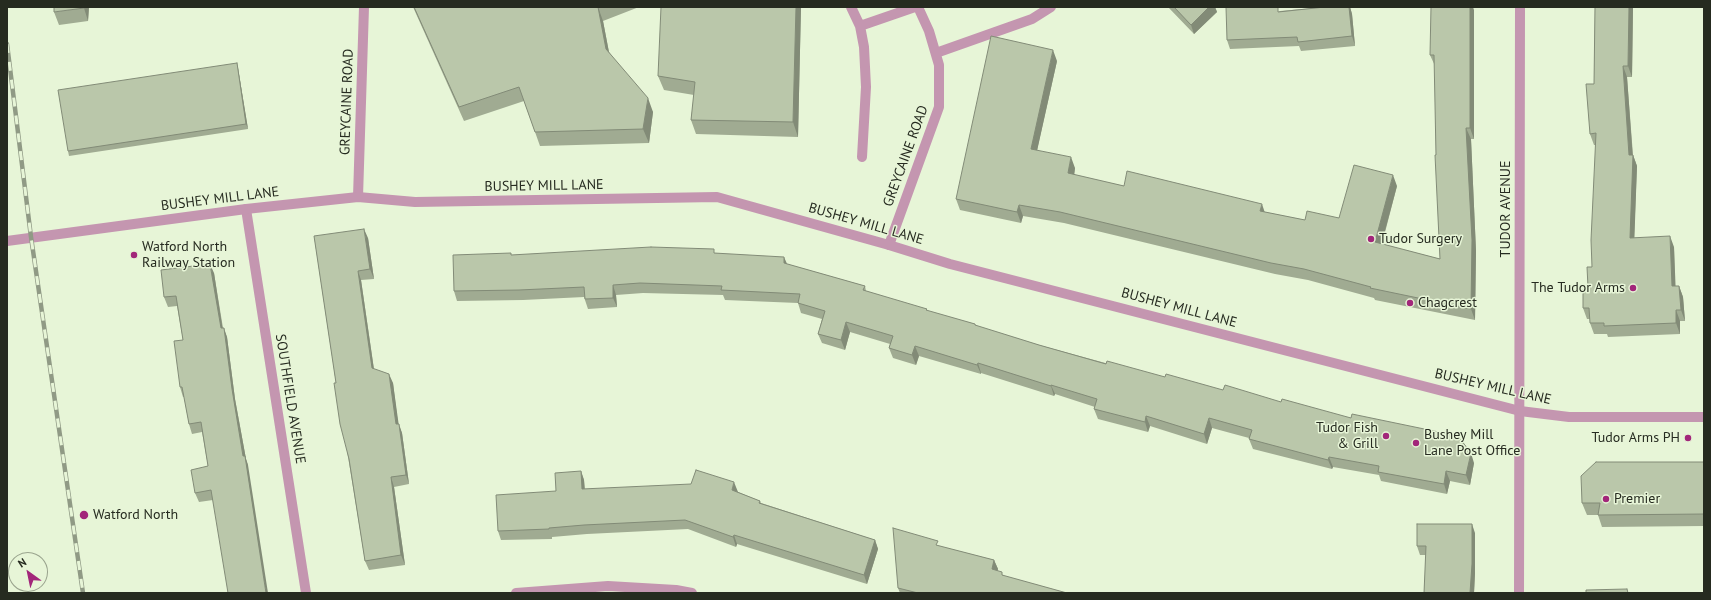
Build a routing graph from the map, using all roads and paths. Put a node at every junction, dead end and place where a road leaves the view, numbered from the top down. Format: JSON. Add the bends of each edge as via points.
{"nodes":[{"id":1,"x":364,"y":7,"type":"edge"},
{"id":2,"x":851,"y":7,"type":"edge"},
{"id":3,"x":917,"y":7,"type":"edge"},
{"id":4,"x":1051,"y":7,"type":"edge"},
{"id":5,"x":1520,"y":7,"type":"edge"},
{"id":6,"x":860,"y":26,"type":"junction"},
{"id":7,"x":936,"y":53,"type":"junction"},
{"id":8,"x":862,"y":158,"type":"dead end"},
{"id":9,"x":358,"y":197,"type":"junction"},
{"id":10,"x":246,"y":209,"type":"junction"},
{"id":11,"x":7,"y":241,"type":"edge"},
{"id":12,"x":889,"y":245,"type":"junction"},
{"id":13,"x":1520,"y":411,"type":"junction"},
{"id":14,"x":1704,"y":417,"type":"edge"},
{"id":15,"x":677,"y":592,"type":"edge"},
{"id":16,"x":306,"y":593,"type":"edge"},
{"id":17,"x":516,"y":593,"type":"edge"},
{"id":18,"x":692,"y":593,"type":"edge"},
{"id":19,"x":1519,"y":593,"type":"edge"}],
"edges":[{"from":1,"to":9,"type":"street","name":"GREYCAINE ROAD"},
{"from":2,"to":6,"type":"street"},
{"from":3,"to":6,"type":"street"},
{"from":3,"to":7,"type":"street","name":"GREYCAINE ROAD"},
{"from":4,"to":7,"type":"street","via":[[1032,19]]},
{"from":5,"to":13,"type":"street","name":"TUDOR AVENUE"},
{"from":6,"to":8,"type":"street","via":[[866,87]]},
{"from":7,"to":12,"type":"street","name":"GREYCAINE ROAD","via":[[939,65],[939,107]]},
{"from":9,"to":10,"type":"street","name":"BUSHEY MILL LANE"},
{"from":9,"to":12,"type":"street","name":"BUSHEY MILL LANE","via":[[415,202],[717,197]]},
{"from":10,"to":11,"type":"street","name":"BUSHEY MILL LANE"},
{"from":10,"to":16,"type":"street","name":"SOUTHFIELD AVENUE"},
{"from":12,"to":13,"type":"street","name":"BUSHEY MILL LANE","via":[[950,264]]},
{"from":13,"to":14,"type":"street","name":"BUSHEY MILL LANE","via":[[1569,417]]},
{"from":13,"to":19,"type":"street","name":"TUDOR AVENUE"},
{"from":15,"to":17,"type":"street","via":[[608,586]]},
{"from":15,"to":18,"type":"street"}]}
